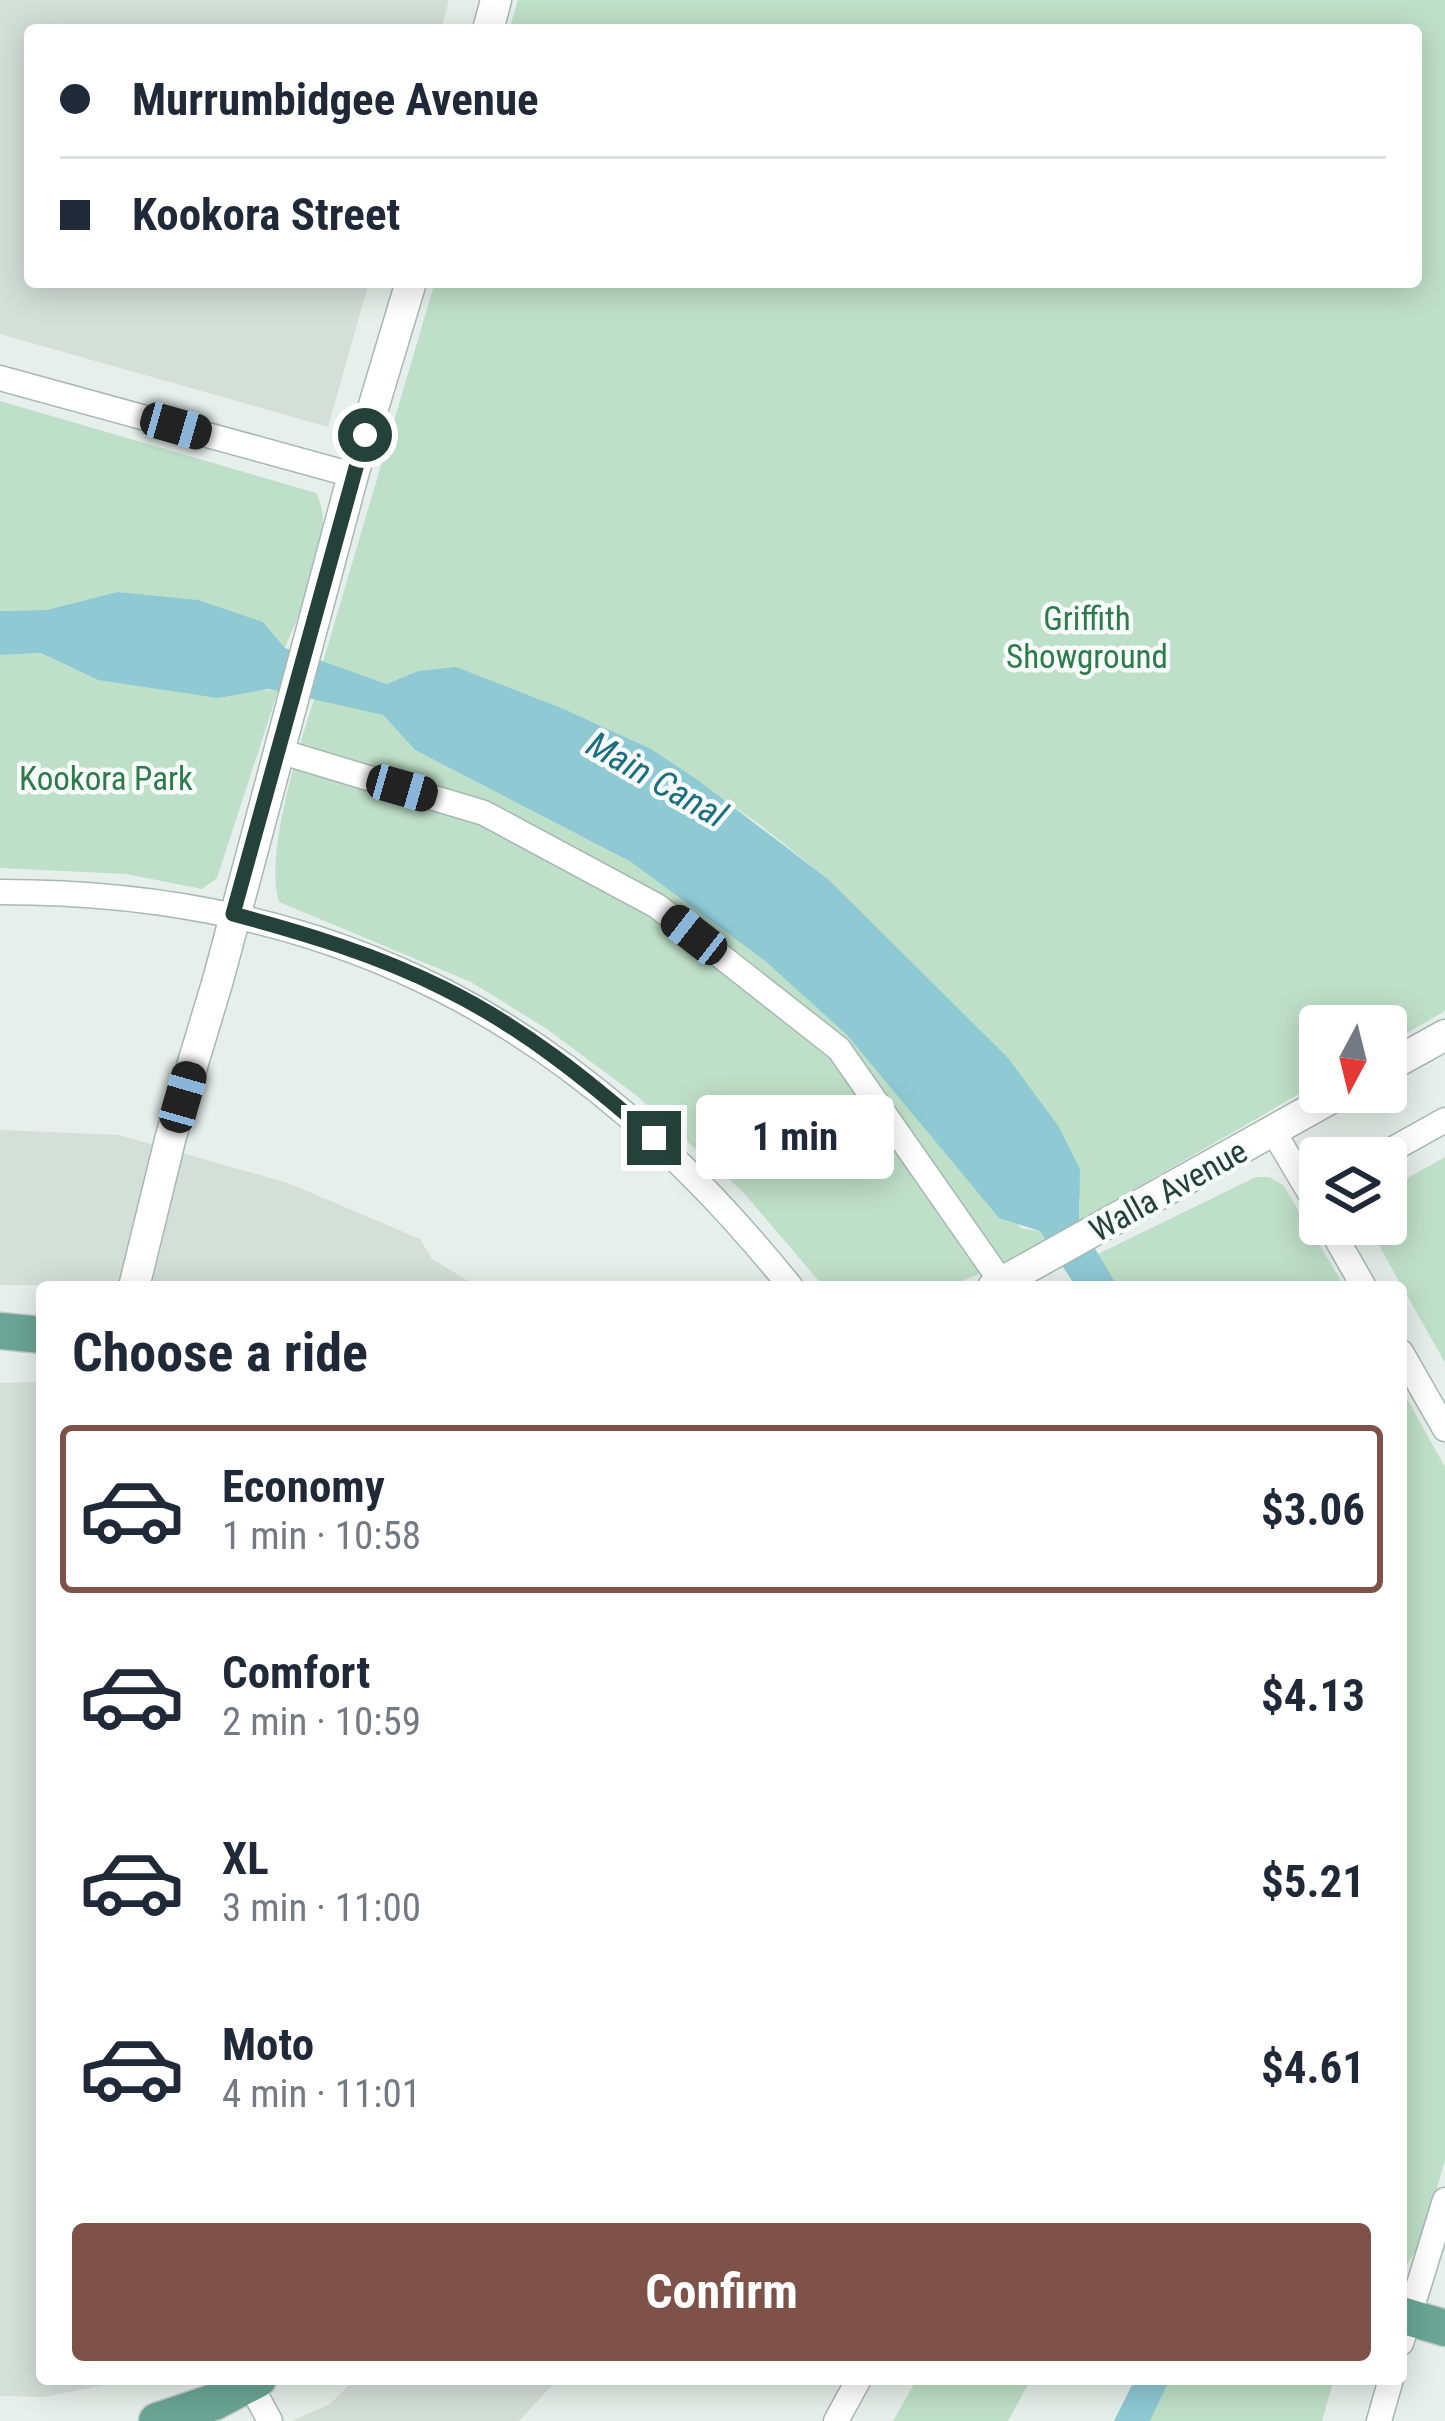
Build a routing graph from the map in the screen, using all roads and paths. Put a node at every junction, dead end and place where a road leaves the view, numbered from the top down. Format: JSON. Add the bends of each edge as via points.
{"nodes":[{"id":1,"x":409,"y":288,"type":"edge"},
{"id":2,"x":0,"y":378,"type":"edge"},
{"id":3,"x":352,"y":475,"type":"junction"},
{"id":4,"x":279,"y":752,"type":"junction"},
{"id":5,"x":0,"y":892,"type":"edge"},
{"id":6,"x":233,"y":914,"type":"junction"},
{"id":7,"x":1445,"y":1035,"type":"edge"},
{"id":8,"x":1407,"y":1056,"type":"edge"},
{"id":9,"x":1305,"y":1113,"type":"edge"},
{"id":10,"x":1445,"y":1120,"type":"edge"},
{"id":11,"x":1273,"y":1131,"type":"junction"},
{"id":12,"x":1407,"y":1141,"type":"edge"},
{"id":13,"x":1299,"y":1171,"type":"edge"},
{"id":14,"x":1340,"y":1245,"type":"edge"},
{"id":15,"x":136,"y":1281,"type":"edge"},
{"id":16,"x":786,"y":1281,"type":"edge"},
{"id":17,"x":997,"y":1281,"type":"edge"},
{"id":18,"x":1007,"y":1281,"type":"edge"},
{"id":19,"x":1361,"y":1281,"type":"edge"},
{"id":20,"x":0,"y":1331,"type":"edge"},
{"id":21,"x":36,"y":1334,"type":"edge"},
{"id":22,"x":1407,"y":1362,"type":"edge"},
{"id":23,"x":1445,"y":1429,"type":"edge"},
{"id":24,"x":1445,"y":2200,"type":"edge"},
{"id":25,"x":1437,"y":2253,"type":"edge"},
{"id":26,"x":1407,"y":2317,"type":"edge"},
{"id":27,"x":1407,"y":2325,"type":"edge"},
{"id":28,"x":1445,"y":2328,"type":"edge"},
{"id":29,"x":246,"y":2385,"type":"edge"},
{"id":30,"x":256,"y":2385,"type":"edge"},
{"id":31,"x":856,"y":2385,"type":"edge"},
{"id":32,"x":1389,"y":2385,"type":"edge"},
{"id":33,"x":157,"y":2421,"type":"edge"},
{"id":34,"x":270,"y":2421,"type":"edge"},
{"id":35,"x":836,"y":2421,"type":"edge"},
{"id":36,"x":1379,"y":2421,"type":"edge"}],
"edges":[{"from":1,"to":3,"type":"street"},
{"from":2,"to":3,"type":"street"},
{"from":3,"to":4,"type":"street"},
{"from":4,"to":6,"type":"street"},
{"from":4,"to":17,"type":"street","via":[[484,813],[657,906],[839,1049]]},
{"from":5,"to":6,"type":"street","via":[[101,893]]},
{"from":6,"to":15,"type":"street"},
{"from":6,"to":16,"type":"street","via":[[442,987],[516,1030],[654,1138]]},
{"from":7,"to":8,"type":"street"},
{"from":9,"to":11,"type":"street","name":"Walla Avenue"},
{"from":10,"to":12,"type":"street"},
{"from":11,"to":13,"type":"street"},
{"from":11,"to":18,"type":"street","name":"Walla Avenue"},
{"from":14,"to":19,"type":"street"},
{"from":20,"to":21,"type":"main road"},
{"from":22,"to":23,"type":"street"},
{"from":24,"to":25,"type":"street"},
{"from":25,"to":26,"type":"street"},
{"from":27,"to":28,"type":"main road"},
{"from":29,"to":33,"type":"main road"},
{"from":30,"to":34,"type":"street"},
{"from":31,"to":35,"type":"street"},
{"from":32,"to":36,"type":"street"}]}
